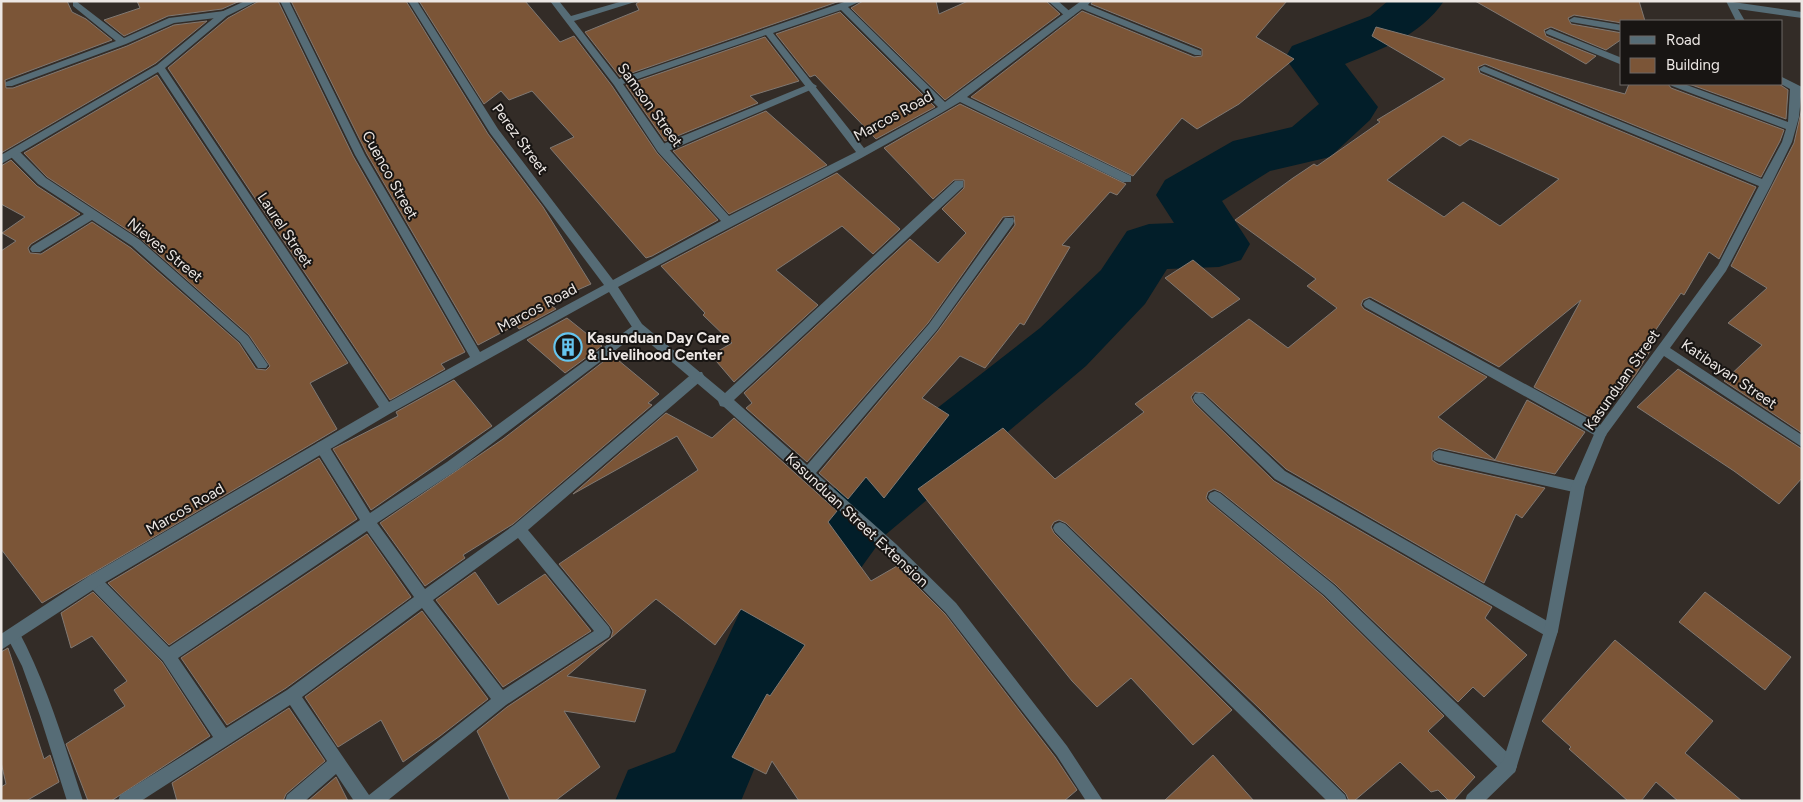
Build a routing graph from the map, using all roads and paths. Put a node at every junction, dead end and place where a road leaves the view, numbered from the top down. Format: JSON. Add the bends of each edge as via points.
{"nodes":[{"id":1,"x":253,"y":1,"type":"edge"},
{"id":2,"x":284,"y":1,"type":"edge"},
{"id":3,"x":412,"y":1,"type":"edge"},
{"id":4,"x":554,"y":1,"type":"edge"},
{"id":5,"x":634,"y":1,"type":"edge"},
{"id":6,"x":857,"y":1,"type":"edge"},
{"id":7,"x":1052,"y":1,"type":"edge"},
{"id":8,"x":1730,"y":3,"type":"edge"},
{"id":9,"x":76,"y":4,"type":"dead end"},
{"id":10,"x":1084,"y":4,"type":"edge"},
{"id":11,"x":842,"y":6,"type":"junction"},
{"id":12,"x":224,"y":14,"type":"junction"},
{"id":13,"x":1069,"y":15,"type":"junction"},
{"id":14,"x":1802,"y":15,"type":"edge"},
{"id":15,"x":568,"y":20,"type":"junction"},
{"id":16,"x":1574,"y":20,"type":"dead end"},
{"id":17,"x":1739,"y":20,"type":"edge"},
{"id":18,"x":1620,"y":28,"type":"edge"},
{"id":19,"x":767,"y":31,"type":"junction"},
{"id":20,"x":1550,"y":32,"type":"dead end"},
{"id":21,"x":123,"y":42,"type":"junction"},
{"id":22,"x":1198,"y":53,"type":"dead end"},
{"id":23,"x":1620,"y":61,"type":"edge"},
{"id":24,"x":160,"y":67,"type":"junction"},
{"id":25,"x":1484,"y":69,"type":"dead end"},
{"id":26,"x":1783,"y":81,"type":"edge"},
{"id":27,"x":617,"y":83,"type":"junction"},
{"id":28,"x":9,"y":84,"type":"dead end"},
{"id":29,"x":1678,"y":85,"type":"edge"},
{"id":30,"x":812,"y":86,"type":"junction"},
{"id":31,"x":1798,"y":89,"type":"edge"},
{"id":32,"x":960,"y":98,"type":"junction"},
{"id":33,"x":944,"y":107,"type":"junction"},
{"id":34,"x":1791,"y":127,"type":"junction"},
{"id":35,"x":662,"y":149,"type":"junction"},
{"id":36,"x":862,"y":152,"type":"junction"},
{"id":37,"x":14,"y":153,"type":"junction"},
{"id":38,"x":1,"y":160,"type":"edge"},
{"id":39,"x":1127,"y":178,"type":"dead end"},
{"id":40,"x":959,"y":184,"type":"dead end"},
{"id":41,"x":1766,"y":185,"type":"junction"},
{"id":42,"x":93,"y":214,"type":"junction"},
{"id":43,"x":1009,"y":221,"type":"dead end"},
{"id":44,"x":728,"y":222,"type":"junction"},
{"id":45,"x":36,"y":248,"type":"dead end"},
{"id":46,"x":612,"y":287,"type":"junction"},
{"id":47,"x":1369,"y":304,"type":"dead end"},
{"id":48,"x":638,"y":327,"type":"junction"},
{"id":49,"x":1662,"y":349,"type":"junction"},
{"id":50,"x":477,"y":358,"type":"junction"},
{"id":51,"x":262,"y":365,"type":"dead end"},
{"id":52,"x":698,"y":376,"type":"junction"},
{"id":53,"x":1199,"y":398,"type":"dead end"},
{"id":54,"x":724,"y":402,"type":"junction"},
{"id":55,"x":387,"y":409,"type":"junction"},
{"id":56,"x":1602,"y":432,"type":"junction"},
{"id":57,"x":1802,"y":442,"type":"edge"},
{"id":58,"x":322,"y":447,"type":"junction"},
{"id":59,"x":1439,"y":456,"type":"dead end"},
{"id":60,"x":808,"y":473,"type":"junction"},
{"id":61,"x":1578,"y":488,"type":"junction"},
{"id":62,"x":1216,"y":497,"type":"dead end"},
{"id":63,"x":369,"y":522,"type":"junction"},
{"id":64,"x":1060,"y":528,"type":"dead end"},
{"id":65,"x":519,"y":530,"type":"junction"},
{"id":66,"x":94,"y":581,"type":"junction"},
{"id":67,"x":423,"y":599,"type":"junction"},
{"id":68,"x":1551,"y":631,"type":"junction"},
{"id":69,"x":7,"y":639,"type":"edge"},
{"id":70,"x":168,"y":656,"type":"junction"},
{"id":71,"x":292,"y":695,"type":"junction"},
{"id":72,"x":501,"y":700,"type":"junction"},
{"id":73,"x":223,"y":738,"type":"junction"},
{"id":74,"x":338,"y":762,"type":"junction"},
{"id":75,"x":1509,"y":766,"type":"junction"},
{"id":76,"x":75,"y":801,"type":"edge"},
{"id":77,"x":126,"y":801,"type":"edge"},
{"id":78,"x":293,"y":801,"type":"edge"},
{"id":79,"x":364,"y":801,"type":"edge"},
{"id":80,"x":374,"y":801,"type":"edge"},
{"id":81,"x":1095,"y":801,"type":"edge"},
{"id":82,"x":1339,"y":801,"type":"edge"},
{"id":83,"x":1473,"y":801,"type":"edge"}],
"edges":[{"from":1,"to":12,"type":"street"},
{"from":2,"to":50,"type":"street","name":"Cuenco Street","via":[[360,155]]},
{"from":3,"to":46,"type":"street","name":"Perez Street","via":[[494,131]]},
{"from":4,"to":15,"type":"street","name":"Samson Street"},
{"from":5,"to":15,"type":"street"},
{"from":6,"to":11,"type":"street"},
{"from":7,"to":13,"type":"street"},
{"from":8,"to":14,"type":"street"},
{"from":8,"to":17,"type":"street"},
{"from":9,"to":21,"type":"street"},
{"from":10,"to":13,"type":"street","name":"Marcos Road"},
{"from":10,"to":22,"type":"street"},
{"from":11,"to":19,"type":"street"},
{"from":11,"to":33,"type":"street"},
{"from":12,"to":21,"type":"street","via":[[172,20]]},
{"from":12,"to":24,"type":"street"},
{"from":13,"to":32,"type":"street","name":"Marcos Road"},
{"from":15,"to":27,"type":"street","name":"Samson Street"},
{"from":16,"to":18,"type":"street"},
{"from":19,"to":27,"type":"street"},
{"from":19,"to":30,"type":"street"},
{"from":20,"to":23,"type":"street"},
{"from":21,"to":28,"type":"street"},
{"from":24,"to":37,"type":"street"},
{"from":24,"to":55,"type":"street","name":"Laurel Street"},
{"from":25,"to":41,"type":"street"},
{"from":26,"to":31,"type":"street","name":"Kasunduan Street"},
{"from":27,"to":35,"type":"street","name":"Samson Street"},
{"from":29,"to":34,"type":"street"},
{"from":30,"to":35,"type":"street"},
{"from":30,"to":36,"type":"street"},
{"from":31,"to":34,"type":"street","name":"Kasunduan Street"},
{"from":32,"to":33,"type":"street","name":"Marcos Road"},
{"from":32,"to":39,"type":"street"},
{"from":33,"to":36,"type":"street","name":"Marcos Road"},
{"from":34,"to":41,"type":"street","name":"Kasunduan Street"},
{"from":35,"to":44,"type":"street","name":"Samson Street"},
{"from":36,"to":44,"type":"street","name":"Marcos Road"},
{"from":37,"to":38,"type":"street"},
{"from":37,"to":42,"type":"street","name":"Nieves Street","via":[[42,182]]},
{"from":40,"to":54,"type":"street"},
{"from":41,"to":49,"type":"street","name":"Kasunduan Street","via":[[1722,268]]},
{"from":42,"to":45,"type":"street"},
{"from":42,"to":51,"type":"street","name":"Nieves Street","via":[[136,243],[202,300],[244,339]]},
{"from":43,"to":60,"type":"street","via":[[933,327]]},
{"from":44,"to":46,"type":"street","name":"Marcos Road"},
{"from":46,"to":48,"type":"street","name":"Kasunduan Street Extension"},
{"from":46,"to":50,"type":"street","name":"Marcos Road"},
{"from":47,"to":56,"type":"street"},
{"from":48,"to":52,"type":"street","name":"Kasunduan Street Extension"},
{"from":48,"to":63,"type":"street","via":[[452,466]]},
{"from":49,"to":56,"type":"street","name":"Kasunduan Street"},
{"from":49,"to":57,"type":"street","name":"Katibayan Street"},
{"from":50,"to":55,"type":"street","name":"Marcos Road"},
{"from":52,"to":54,"type":"street","name":"Kasunduan Street Extension"},
{"from":52,"to":65,"type":"street"},
{"from":53,"to":68,"type":"street","via":[[1280,475]]},
{"from":54,"to":60,"type":"street","name":"Kasunduan Street Extension"},
{"from":55,"to":58,"type":"street","name":"Marcos Road"},
{"from":56,"to":61,"type":"street","name":"Kasunduan Street"},
{"from":58,"to":63,"type":"street"},
{"from":58,"to":66,"type":"street","name":"Marcos Road"},
{"from":59,"to":61,"type":"street"},
{"from":60,"to":81,"type":"street","name":"Kasunduan Street Extension","via":[[951,608],[1062,751]]},
{"from":61,"to":68,"type":"street","name":"Kasunduan Street"},
{"from":62,"to":75,"type":"street","via":[[1329,590]]},
{"from":63,"to":67,"type":"street"},
{"from":63,"to":70,"type":"street"},
{"from":64,"to":82,"type":"street"},
{"from":65,"to":67,"type":"street"},
{"from":65,"to":72,"type":"street","via":[[604,632]]},
{"from":66,"to":69,"type":"street","name":"Marcos Road"},
{"from":66,"to":70,"type":"street"},
{"from":67,"to":71,"type":"street"},
{"from":67,"to":72,"type":"street"},
{"from":68,"to":75,"type":"street","name":"Kasunduan Street"},
{"from":69,"to":76,"type":"street","via":[[28,663]]},
{"from":70,"to":73,"type":"street"},
{"from":71,"to":73,"type":"street"},
{"from":71,"to":74,"type":"street"},
{"from":72,"to":80,"type":"street"},
{"from":73,"to":77,"type":"street"},
{"from":74,"to":78,"type":"street"},
{"from":74,"to":79,"type":"street"},
{"from":75,"to":83,"type":"street","name":"Kasunduan Street"}]}
